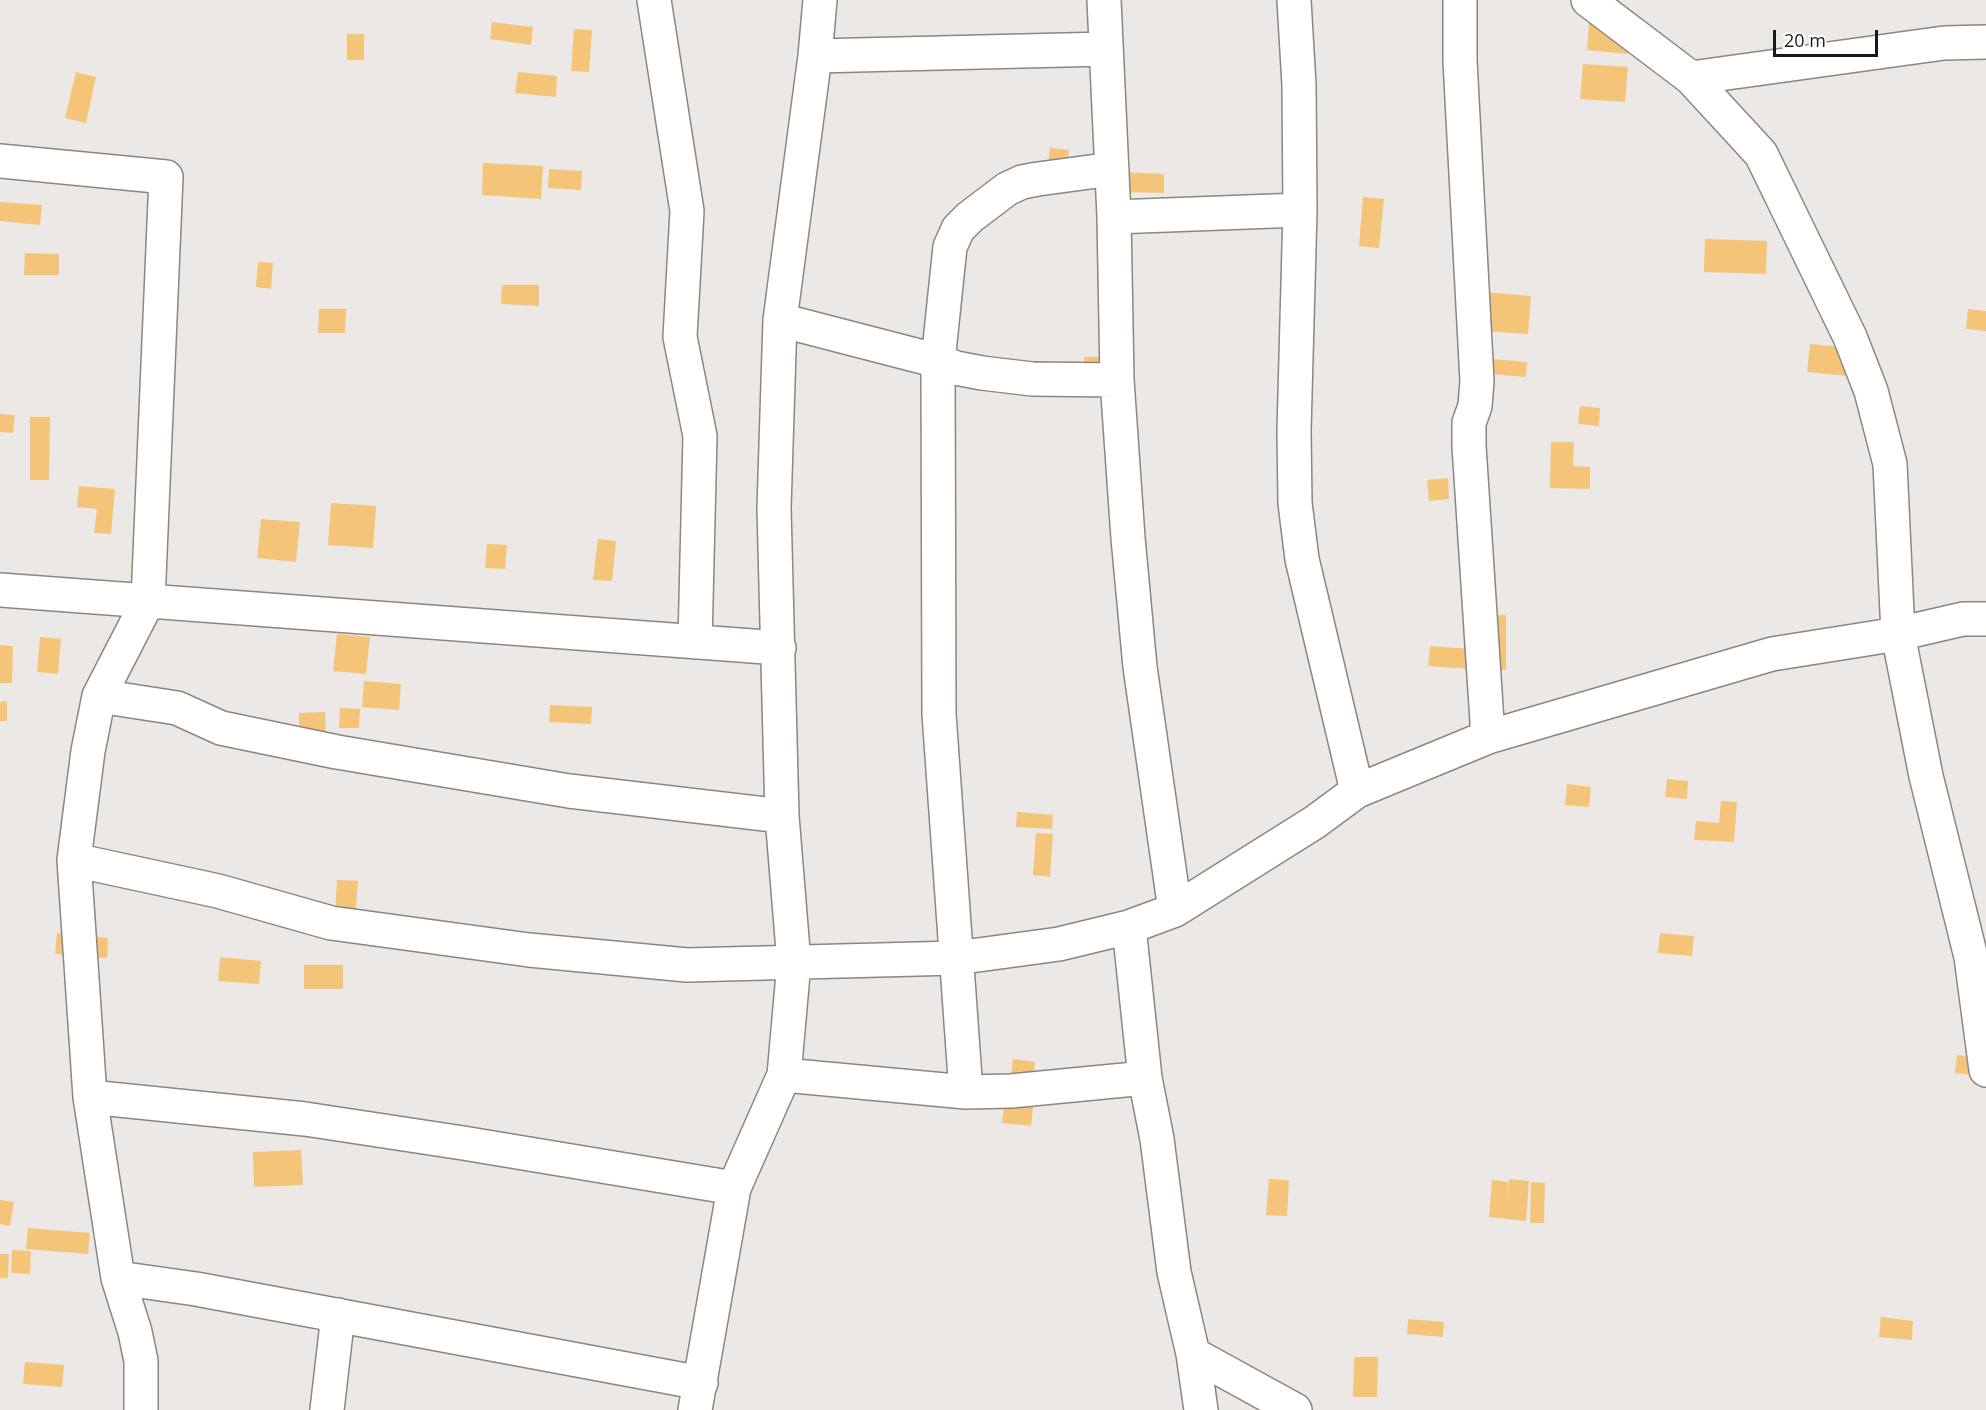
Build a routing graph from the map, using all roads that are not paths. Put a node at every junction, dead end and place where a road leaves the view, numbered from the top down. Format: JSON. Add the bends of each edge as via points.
{"nodes":[{"id":1,"x":654,"y":0,"type":"edge"},
{"id":2,"x":820,"y":0,"type":"edge"},
{"id":3,"x":1104,"y":0,"type":"edge"},
{"id":4,"x":1294,"y":0,"type":"edge"},
{"id":5,"x":1460,"y":0,"type":"edge"},
{"id":6,"x":1602,"y":5,"type":"edge"},
{"id":7,"x":1986,"y":42,"type":"edge"},
{"id":8,"x":1106,"y":49,"type":"junction"},
{"id":9,"x":815,"y":56,"type":"junction"},
{"id":10,"x":1691,"y":78,"type":"junction"},
{"id":11,"x":0,"y":161,"type":"edge"},
{"id":12,"x":1112,"y":169,"type":"junction"},
{"id":13,"x":1300,"y":210,"type":"junction"},
{"id":14,"x":1114,"y":218,"type":"junction"},
{"id":15,"x":780,"y":320,"type":"junction"},
{"id":16,"x":938,"y":361,"type":"junction"},
{"id":17,"x":1117,"y":380,"type":"junction"},
{"id":18,"x":0,"y":590,"type":"edge"},
{"id":19,"x":148,"y":601,"type":"junction"},
{"id":20,"x":1986,"y":619,"type":"edge"},
{"id":21,"x":1898,"y":633,"type":"junction"},
{"id":22,"x":695,"y":642,"type":"junction"},
{"id":23,"x":779,"y":648,"type":"junction"},
{"id":24,"x":99,"y":696,"type":"junction"},
{"id":25,"x":1488,"y":737,"type":"junction"},
{"id":26,"x":1357,"y":791,"type":"junction"},
{"id":27,"x":782,"y":816,"type":"junction"},
{"id":28,"x":74,"y":860,"type":"junction"},
{"id":29,"x":1174,"y":910,"type":"junction"},
{"id":30,"x":1129,"y":927,"type":"junction"},
{"id":31,"x":956,"y":958,"type":"junction"},
{"id":32,"x":794,"y":963,"type":"junction"},
{"id":33,"x":1986,"y":1070,"type":"edge"},
{"id":34,"x":784,"y":1075,"type":"junction"},
{"id":35,"x":1145,"y":1078,"type":"junction"},
{"id":36,"x":966,"y":1092,"type":"junction"},
{"id":37,"x":90,"y":1097,"type":"junction"},
{"id":38,"x":734,"y":1188,"type":"junction"},
{"id":39,"x":118,"y":1278,"type":"junction"},
{"id":40,"x":338,"y":1315,"type":"junction"},
{"id":41,"x":1194,"y":1354,"type":"junction"},
{"id":42,"x":698,"y":1397,"type":"edge"},
{"id":43,"x":141,"y":1410,"type":"edge"},
{"id":44,"x":327,"y":1410,"type":"edge"},
{"id":45,"x":1201,"y":1410,"type":"edge"},
{"id":46,"x":1295,"y":1410,"type":"edge"}],
"edges":[{"from":1,"to":22,"type":"street","via":[[687,211],[680,337],[700,436]]},
{"from":2,"to":9,"type":"street"},
{"from":3,"to":8,"type":"street"},
{"from":4,"to":13,"type":"street"},
{"from":5,"to":25,"type":"street","via":[[1478,381],[1469,423],[1469,446]]},
{"from":6,"to":10,"type":"street"},
{"from":7,"to":10,"type":"street","via":[[1944,43]]},
{"from":8,"to":9,"type":"street"},
{"from":8,"to":12,"type":"street"},
{"from":9,"to":15,"type":"street"},
{"from":10,"to":21,"type":"street","via":[[1761,154],[1850,337],[1871,391],[1890,464]]},
{"from":11,"to":19,"type":"street","via":[[166,177]]},
{"from":12,"to":14,"type":"street"},
{"from":12,"to":16,"type":"street","via":[[1022,182],[1007,189],[958,229],[950,247]]},
{"from":13,"to":14,"type":"street"},
{"from":13,"to":26,"type":"street","via":[[1295,503],[1302,559]]},
{"from":14,"to":17,"type":"street"},
{"from":15,"to":16,"type":"street"},
{"from":15,"to":23,"type":"street","via":[[774,508]]},
{"from":16,"to":17,"type":"street","via":[[956,368],[1032,379]]},
{"from":16,"to":31,"type":"street","via":[[939,714]]},
{"from":17,"to":29,"type":"street","via":[[1140,667]]},
{"from":18,"to":19,"type":"street"},
{"from":19,"to":22,"type":"street"},
{"from":19,"to":24,"type":"street"},
{"from":20,"to":21,"type":"street","via":[[1963,619]]},
{"from":21,"to":25,"type":"street","via":[[1772,654]]},
{"from":21,"to":33,"type":"street","via":[[1926,776],[1971,957]]},
{"from":22,"to":23,"type":"street"},
{"from":23,"to":27,"type":"street"},
{"from":24,"to":27,"type":"street","via":[[177,708],[221,728],[337,752],[569,791]]},
{"from":24,"to":28,"type":"street"},
{"from":25,"to":26,"type":"street"},
{"from":26,"to":29,"type":"street","via":[[1315,822]]},
{"from":27,"to":32,"type":"street"},
{"from":28,"to":32,"type":"street","via":[[218,891],[331,924],[529,950],[687,965]]},
{"from":28,"to":37,"type":"street"},
{"from":29,"to":30,"type":"street"},
{"from":30,"to":31,"type":"street","via":[[1059,944]]},
{"from":30,"to":35,"type":"street"},
{"from":31,"to":32,"type":"street"},
{"from":31,"to":36,"type":"street"},
{"from":32,"to":34,"type":"street"},
{"from":34,"to":36,"type":"street"},
{"from":34,"to":38,"type":"street"},
{"from":35,"to":36,"type":"street"},
{"from":35,"to":41,"type":"street","via":[[1174,1272]]},
{"from":37,"to":38,"type":"street","via":[[305,1119]]},
{"from":37,"to":39,"type":"street"},
{"from":38,"to":42,"type":"street"},
{"from":39,"to":40,"type":"street","via":[[196,1288]]},
{"from":39,"to":43,"type":"street","via":[[141,1361]]},
{"from":40,"to":42,"type":"street"},
{"from":40,"to":44,"type":"street"},
{"from":41,"to":45,"type":"street"},
{"from":41,"to":46,"type":"street"}]}
